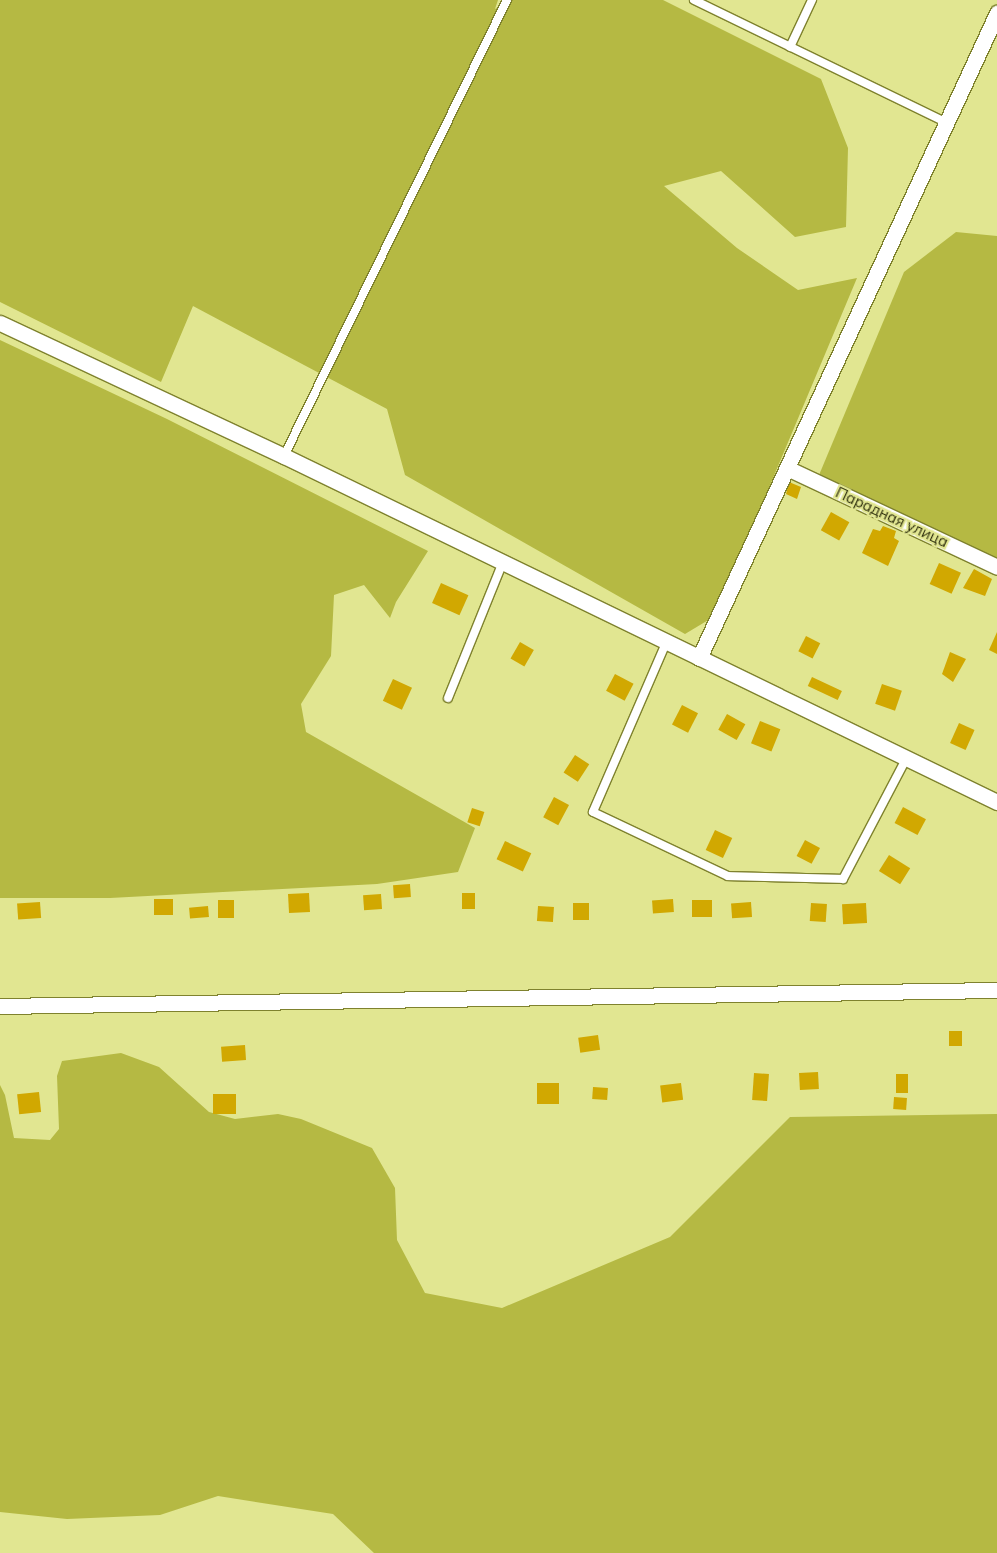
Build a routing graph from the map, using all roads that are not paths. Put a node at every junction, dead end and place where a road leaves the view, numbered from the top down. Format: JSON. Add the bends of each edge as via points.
{"nodes":[{"id":1,"x":508,"y":0,"type":"edge"},
{"id":2,"x":694,"y":0,"type":"edge"},
{"id":3,"x":812,"y":0,"type":"edge"},
{"id":4,"x":997,"y":13,"type":"edge"},
{"id":5,"x":790,"y":47,"type":"junction"},
{"id":6,"x":947,"y":123,"type":"junction"},
{"id":7,"x":0,"y":324,"type":"edge"},
{"id":8,"x":284,"y":456,"type":"junction"},
{"id":9,"x":787,"y":468,"type":"junction"},
{"id":10,"x":503,"y":562,"type":"junction"},
{"id":11,"x":997,"y":567,"type":"edge"},
{"id":12,"x":666,"y":642,"type":"junction"},
{"id":13,"x":699,"y":658,"type":"junction"},
{"id":14,"x":448,"y":698,"type":"dead end"},
{"id":15,"x":906,"y":759,"type":"junction"},
{"id":16,"x":997,"y":802,"type":"edge"},
{"id":17,"x":997,"y":990,"type":"edge"},
{"id":18,"x":0,"y":1006,"type":"edge"}],
"edges":[{"from":1,"to":8,"type":"lane"},
{"from":2,"to":5,"type":"lane"},
{"from":3,"to":5,"type":"lane"},
{"from":4,"to":6,"type":"street"},
{"from":5,"to":6,"type":"lane"},
{"from":6,"to":9,"type":"street"},
{"from":7,"to":8,"type":"street"},
{"from":8,"to":10,"type":"street"},
{"from":9,"to":11,"type":"street","name":"Парадная улица"},
{"from":9,"to":13,"type":"street"},
{"from":10,"to":12,"type":"street"},
{"from":10,"to":14,"type":"lane"},
{"from":12,"to":13,"type":"street"},
{"from":12,"to":15,"type":"lane","via":[[593,812],[728,876],[843,879]]},
{"from":13,"to":15,"type":"street"},
{"from":15,"to":16,"type":"street"},
{"from":17,"to":18,"type":"street"}]}
